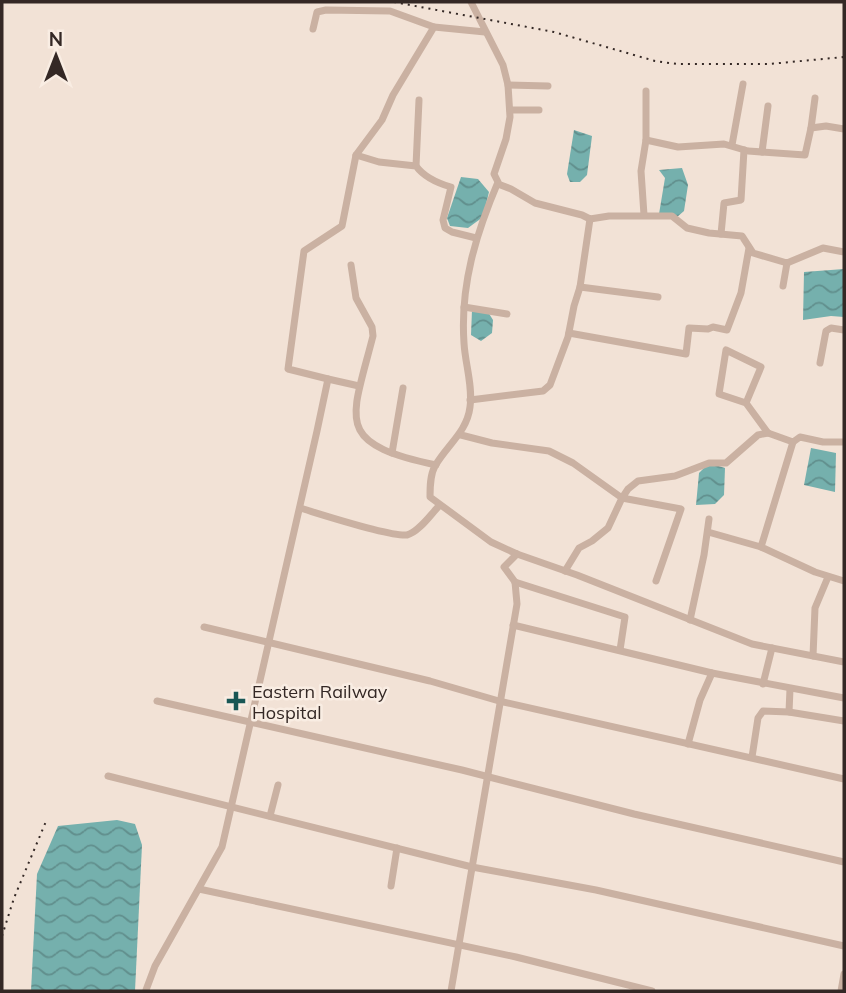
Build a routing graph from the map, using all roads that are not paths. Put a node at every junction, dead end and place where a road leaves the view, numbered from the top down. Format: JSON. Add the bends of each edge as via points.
{"nodes":[{"id":1,"x":471,"y":2,"type":"edge"},
{"id":2,"x":434,"y":27,"type":"junction"},
{"id":3,"x":313,"y":29,"type":"dead end"},
{"id":4,"x":485,"y":32,"type":"junction"},
{"id":5,"x":743,"y":83,"type":"dead end"},
{"id":6,"x":508,"y":85,"type":"junction"},
{"id":7,"x":548,"y":86,"type":"dead end"},
{"id":8,"x":646,"y":91,"type":"dead end"},
{"id":9,"x":816,"y":98,"type":"dead end"},
{"id":10,"x":419,"y":100,"type":"dead end"},
{"id":11,"x":768,"y":106,"type":"dead end"},
{"id":12,"x":510,"y":110,"type":"junction"},
{"id":13,"x":539,"y":110,"type":"dead end"},
{"id":14,"x":811,"y":128,"type":"junction"},
{"id":15,"x":844,"y":129,"type":"edge"},
{"id":16,"x":646,"y":140,"type":"junction"},
{"id":17,"x":732,"y":145,"type":"junction"},
{"id":18,"x":744,"y":150,"type":"junction"},
{"id":19,"x":762,"y":152,"type":"junction"},
{"id":20,"x":356,"y":155,"type":"junction"},
{"id":21,"x":416,"y":166,"type":"junction"},
{"id":22,"x":498,"y":184,"type":"junction"},
{"id":23,"x":644,"y":215,"type":"junction"},
{"id":24,"x":590,"y":219,"type":"junction"},
{"id":25,"x":721,"y":234,"type":"junction"},
{"id":26,"x":476,"y":238,"type":"junction"},
{"id":27,"x":749,"y":248,"type":"junction"},
{"id":28,"x":844,"y":252,"type":"edge"},
{"id":29,"x":788,"y":263,"type":"junction"},
{"id":30,"x":351,"y":265,"type":"dead end"},
{"id":31,"x":580,"y":286,"type":"junction"},
{"id":32,"x":783,"y":286,"type":"dead end"},
{"id":33,"x":658,"y":297,"type":"dead end"},
{"id":34,"x":464,"y":307,"type":"junction"},
{"id":35,"x":507,"y":314,"type":"dead end"},
{"id":36,"x":844,"y":330,"type":"edge"},
{"id":37,"x":569,"y":333,"type":"junction"},
{"id":38,"x":820,"y":363,"type":"dead end"},
{"id":39,"x":328,"y":379,"type":"junction"},
{"id":40,"x":359,"y":386,"type":"junction"},
{"id":41,"x":403,"y":388,"type":"dead end"},
{"id":42,"x":470,"y":400,"type":"junction"},
{"id":43,"x":746,"y":403,"type":"junction"},
{"id":44,"x":768,"y":433,"type":"junction"},
{"id":45,"x":461,"y":435,"type":"junction"},
{"id":46,"x":793,"y":442,"type":"junction"},
{"id":47,"x":844,"y":442,"type":"edge"},
{"id":48,"x":392,"y":453,"type":"junction"},
{"id":49,"x":436,"y":465,"type":"junction"},
{"id":50,"x":622,"y":498,"type":"junction"},
{"id":51,"x":439,"y":506,"type":"junction"},
{"id":52,"x":300,"y":508,"type":"junction"},
{"id":53,"x":709,"y":519,"type":"dead end"},
{"id":54,"x":708,"y":532,"type":"junction"},
{"id":55,"x":761,"y":547,"type":"junction"},
{"id":56,"x":517,"y":554,"type":"junction"},
{"id":57,"x":565,"y":571,"type":"junction"},
{"id":58,"x":828,"y":577,"type":"junction"},
{"id":59,"x":656,"y":581,"type":"dead end"},
{"id":60,"x":844,"y":581,"type":"edge"},
{"id":61,"x":515,"y":582,"type":"junction"},
{"id":62,"x":690,"y":620,"type":"junction"},
{"id":63,"x":513,"y":625,"type":"junction"},
{"id":64,"x":204,"y":627,"type":"dead end"},
{"id":65,"x":268,"y":644,"type":"junction"},
{"id":66,"x":772,"y":648,"type":"junction"},
{"id":67,"x":620,"y":650,"type":"junction"},
{"id":68,"x":813,"y":656,"type":"junction"},
{"id":69,"x":844,"y":662,"type":"edge"},
{"id":70,"x":712,"y":673,"type":"junction"},
{"id":71,"x":763,"y":684,"type":"junction"},
{"id":72,"x":790,"y":689,"type":"junction"},
{"id":73,"x":844,"y":698,"type":"edge"},
{"id":74,"x":157,"y":701,"type":"dead end"},
{"id":75,"x":499,"y":701,"type":"junction"},
{"id":76,"x":789,"y":712,"type":"junction"},
{"id":77,"x":844,"y":721,"type":"edge"},
{"id":78,"x":251,"y":722,"type":"junction"},
{"id":79,"x":688,"y":744,"type":"junction"},
{"id":80,"x":752,"y":757,"type":"junction"},
{"id":81,"x":108,"y":776,"type":"dead end"},
{"id":82,"x":488,"y":777,"type":"junction"},
{"id":83,"x":844,"y":779,"type":"edge"},
{"id":84,"x":278,"y":785,"type":"dead end"},
{"id":85,"x":231,"y":805,"type":"junction"},
{"id":86,"x":270,"y":816,"type":"junction"},
{"id":87,"x":397,"y":848,"type":"junction"},
{"id":88,"x":844,"y":862,"type":"edge"},
{"id":89,"x":472,"y":867,"type":"junction"},
{"id":90,"x":391,"y":886,"type":"dead end"},
{"id":91,"x":199,"y":889,"type":"junction"},
{"id":92,"x":459,"y":945,"type":"junction"},
{"id":93,"x":844,"y":946,"type":"edge"},
{"id":94,"x":844,"y":974,"type":"edge"},
{"id":95,"x":147,"y":991,"type":"edge"},
{"id":96,"x":451,"y":991,"type":"edge"},
{"id":97,"x":652,"y":991,"type":"edge"},
{"id":98,"x":841,"y":991,"type":"edge"}],
"edges":[{"from":1,"to":4,"type":"street"},
{"from":2,"to":3,"type":"street","via":[[390,11],[326,10],[317,12]]},
{"from":2,"to":4,"type":"street"},
{"from":2,"to":20,"type":"street","via":[[382,120]]},
{"from":4,"to":6,"type":"street"},
{"from":5,"to":17,"type":"street"},
{"from":6,"to":7,"type":"street"},
{"from":6,"to":12,"type":"street"},
{"from":8,"to":16,"type":"street"},
{"from":9,"to":14,"type":"street"},
{"from":10,"to":21,"type":"street"},
{"from":11,"to":19,"type":"street"},
{"from":12,"to":13,"type":"street"},
{"from":12,"to":22,"type":"street","via":[[494,174]]},
{"from":14,"to":15,"type":"street"},
{"from":14,"to":19,"type":"street","via":[[806,155]]},
{"from":16,"to":17,"type":"street","via":[[678,147]]},
{"from":16,"to":23,"type":"street","via":[[641,172]]},
{"from":17,"to":18,"type":"street"},
{"from":18,"to":19,"type":"street"},
{"from":18,"to":25,"type":"street","via":[[741,200],[724,202]]},
{"from":20,"to":21,"type":"street"},
{"from":20,"to":39,"type":"street","via":[[342,226],[303,251],[288,369]]},
{"from":21,"to":26,"type":"street","via":[[451,187],[445,228]]},
{"from":22,"to":24,"type":"street","via":[[535,203]]},
{"from":22,"to":26,"type":"street"},
{"from":23,"to":24,"type":"street"},
{"from":23,"to":25,"type":"street","via":[[671,216],[687,228]]},
{"from":24,"to":31,"type":"street"},
{"from":25,"to":27,"type":"street","via":[[742,236]]},
{"from":26,"to":34,"type":"street"},
{"from":27,"to":29,"type":"street"},
{"from":27,"to":37,"type":"street","via":[[747,272],[727,330],[689,328],[686,354]]},
{"from":28,"to":29,"type":"street","via":[[823,248]]},
{"from":29,"to":32,"type":"street"},
{"from":30,"to":40,"type":"street","via":[[356,298],[373,336]]},
{"from":31,"to":33,"type":"street"},
{"from":31,"to":37,"type":"street"},
{"from":34,"to":35,"type":"street"},
{"from":34,"to":42,"type":"street"},
{"from":36,"to":38,"type":"street","via":[[826,331]]},
{"from":37,"to":42,"type":"street","via":[[550,385],[543,391]]},
{"from":39,"to":40,"type":"street"},
{"from":39,"to":52,"type":"street"},
{"from":40,"to":48,"type":"street","via":[[355,423],[366,440]]},
{"from":41,"to":48,"type":"street"},
{"from":42,"to":45,"type":"street"},
{"from":43,"to":43,"type":"street","via":[[719,394],[726,350],[761,368]]},
{"from":43,"to":44,"type":"street"},
{"from":44,"to":46,"type":"street"},
{"from":44,"to":50,"type":"street","via":[[758,435],[726,463],[638,481]]},
{"from":45,"to":49,"type":"street"},
{"from":45,"to":50,"type":"street","via":[[549,451]]},
{"from":46,"to":47,"type":"street","via":[[800,438]]},
{"from":46,"to":55,"type":"street"},
{"from":48,"to":49,"type":"street"},
{"from":49,"to":51,"type":"street","via":[[430,497]]},
{"from":50,"to":57,"type":"street","via":[[608,528],[579,548]]},
{"from":50,"to":59,"type":"street","via":[[681,509]]},
{"from":51,"to":52,"type":"street","via":[[407,535]]},
{"from":51,"to":56,"type":"street"},
{"from":52,"to":65,"type":"street"},
{"from":53,"to":54,"type":"street"},
{"from":54,"to":55,"type":"street"},
{"from":54,"to":62,"type":"street"},
{"from":55,"to":58,"type":"street"},
{"from":56,"to":57,"type":"street"},
{"from":56,"to":61,"type":"street","via":[[504,567]]},
{"from":57,"to":62,"type":"street"},
{"from":58,"to":60,"type":"street"},
{"from":58,"to":68,"type":"street","via":[[815,608]]},
{"from":61,"to":63,"type":"street"},
{"from":61,"to":67,"type":"street","via":[[625,617]]},
{"from":62,"to":66,"type":"street"},
{"from":63,"to":67,"type":"street"},
{"from":63,"to":75,"type":"street"},
{"from":64,"to":65,"type":"street"},
{"from":65,"to":75,"type":"street"},
{"from":65,"to":78,"type":"street"},
{"from":66,"to":68,"type":"street"},
{"from":66,"to":71,"type":"street"},
{"from":67,"to":70,"type":"street"},
{"from":68,"to":69,"type":"street"},
{"from":70,"to":71,"type":"street"},
{"from":70,"to":79,"type":"street"},
{"from":71,"to":72,"type":"street"},
{"from":72,"to":73,"type":"street"},
{"from":72,"to":76,"type":"street"},
{"from":74,"to":78,"type":"street"},
{"from":75,"to":79,"type":"street"},
{"from":75,"to":82,"type":"street"},
{"from":76,"to":77,"type":"street"},
{"from":76,"to":80,"type":"street","via":[[763,711]]},
{"from":78,"to":82,"type":"street"},
{"from":78,"to":85,"type":"street"},
{"from":79,"to":80,"type":"street"},
{"from":80,"to":83,"type":"street"},
{"from":81,"to":85,"type":"street"},
{"from":82,"to":88,"type":"street"},
{"from":82,"to":89,"type":"street"},
{"from":84,"to":86,"type":"street"},
{"from":85,"to":86,"type":"street"},
{"from":85,"to":91,"type":"street","via":[[222,846]]},
{"from":86,"to":87,"type":"street"},
{"from":87,"to":89,"type":"street"},
{"from":87,"to":90,"type":"street"},
{"from":89,"to":92,"type":"street"},
{"from":89,"to":93,"type":"street"},
{"from":91,"to":92,"type":"street"},
{"from":91,"to":95,"type":"street","via":[[155,966]]},
{"from":92,"to":96,"type":"street"},
{"from":92,"to":97,"type":"street"},
{"from":94,"to":98,"type":"street"}]}
